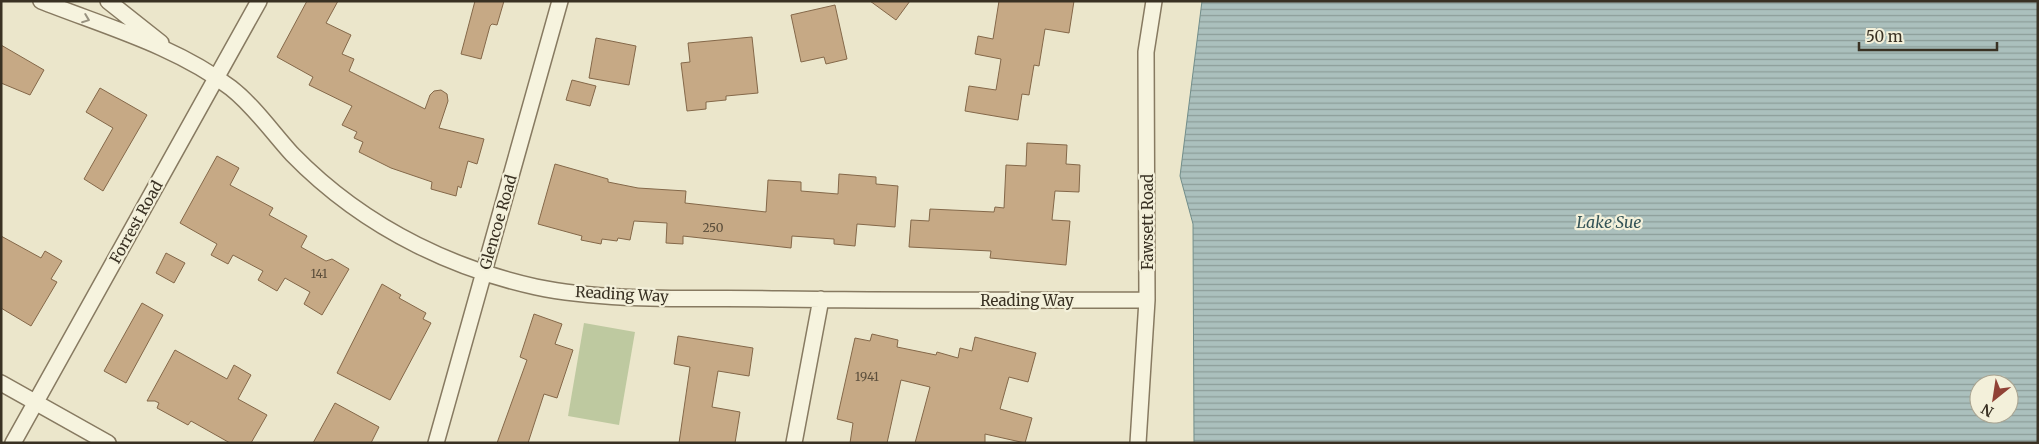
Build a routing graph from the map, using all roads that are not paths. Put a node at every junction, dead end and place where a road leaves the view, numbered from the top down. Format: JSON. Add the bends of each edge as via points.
{"nodes":[{"id":1,"x":40,"y":1,"type":"edge"},
{"id":2,"x":108,"y":1,"type":"edge"},
{"id":3,"x":259,"y":1,"type":"edge"},
{"id":4,"x":560,"y":1,"type":"edge"},
{"id":5,"x":1154,"y":1,"type":"edge"},
{"id":6,"x":174,"y":54,"type":"junction"},
{"id":7,"x":216,"y":78,"type":"junction"},
{"id":8,"x":483,"y":273,"type":"junction"},
{"id":9,"x":821,"y":299,"type":"junction"},
{"id":10,"x":1147,"y":300,"type":"junction"},
{"id":11,"x":1,"y":383,"type":"edge"},
{"id":12,"x":36,"y":402,"type":"junction"},
{"id":13,"x":13,"y":443,"type":"edge"},
{"id":14,"x":108,"y":443,"type":"edge"},
{"id":15,"x":436,"y":443,"type":"edge"},
{"id":16,"x":794,"y":443,"type":"edge"},
{"id":17,"x":1138,"y":443,"type":"edge"}],
"edges":[{"from":1,"to":6,"type":"street","name":"Reading Way","one_way":true},
{"from":2,"to":6,"type":"street","name":"Reading Way"},
{"from":3,"to":7,"type":"street","name":"Forrest Road"},
{"from":4,"to":8,"type":"street","name":"Glencoe Road"},
{"from":5,"to":10,"type":"street","name":"Fawsett Road","via":[[1146,52]]},
{"from":6,"to":7,"type":"street","name":"Reading Way"},
{"from":7,"to":8,"type":"street","name":"Reading Way","via":[[232,89],[327,186],[368,217],[418,246]]},
{"from":7,"to":12,"type":"street","name":"Forrest Road"},
{"from":8,"to":9,"type":"street","name":"Reading Way","via":[[538,287],[606,296]]},
{"from":8,"to":15,"type":"street","name":"Glencoe Road"},
{"from":9,"to":10,"type":"street","name":"Reading Way"},
{"from":9,"to":16,"type":"street"},
{"from":10,"to":17,"type":"street","name":"Fawsett Road"},
{"from":11,"to":12,"type":"street"},
{"from":12,"to":13,"type":"street","name":"Forrest Road"},
{"from":12,"to":14,"type":"street"}]}
